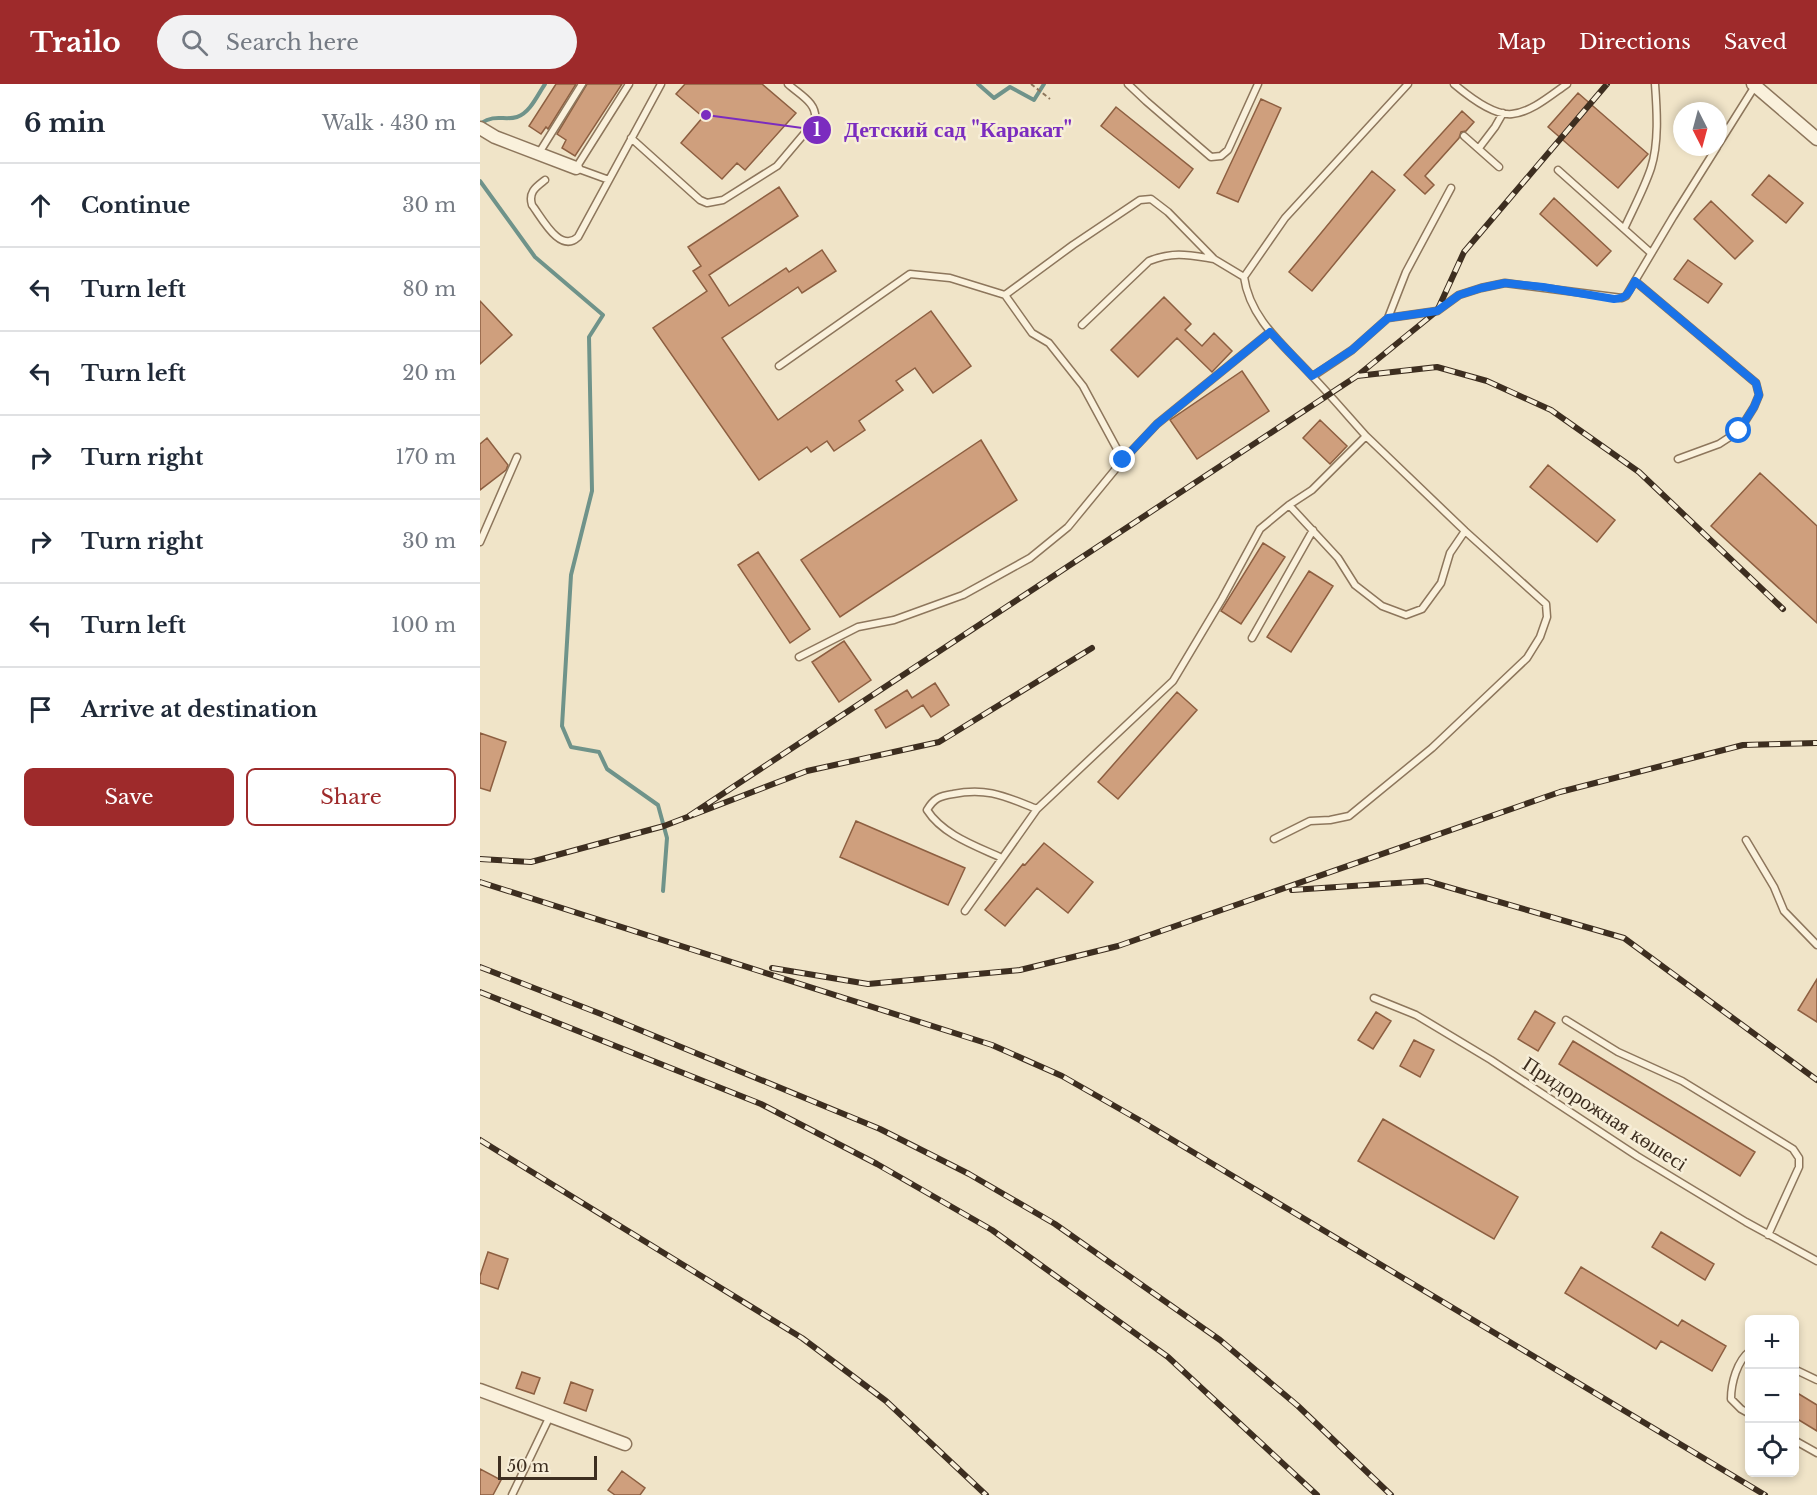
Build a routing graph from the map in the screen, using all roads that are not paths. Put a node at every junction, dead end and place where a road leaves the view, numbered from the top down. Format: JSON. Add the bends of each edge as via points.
{"nodes":[{"id":1,"x":582,"y":84,"type":"edge"},
{"id":2,"x":629,"y":84,"type":"edge"},
{"id":3,"x":661,"y":84,"type":"edge"},
{"id":4,"x":788,"y":84,"type":"edge"},
{"id":5,"x":1128,"y":84,"type":"edge"},
{"id":6,"x":1258,"y":84,"type":"edge"},
{"id":7,"x":1408,"y":84,"type":"edge"},
{"id":8,"x":1454,"y":84,"type":"edge"},
{"id":9,"x":1567,"y":84,"type":"edge"},
{"id":10,"x":1655,"y":84,"type":"edge"},
{"id":11,"x":1755,"y":85,"type":"edge"},
{"id":12,"x":1503,"y":113,"type":"junction"},
{"id":13,"x":480,"y":128,"type":"edge"},
{"id":14,"x":1727,"y":130,"type":"edge"},
{"id":15,"x":1464,"y":136,"type":"dead end"},
{"id":16,"x":632,"y":138,"type":"junction"},
{"id":17,"x":1817,"y":139,"type":"edge"},
{"id":18,"x":1479,"y":148,"type":"junction"},
{"id":19,"x":539,"y":154,"type":"junction"},
{"id":20,"x":1711,"y":156,"type":"edge"},
{"id":21,"x":1499,"y":167,"type":"dead end"},
{"id":22,"x":576,"y":168,"type":"junction"},
{"id":23,"x":1558,"y":170,"type":"dead end"},
{"id":24,"x":545,"y":180,"type":"dead end"},
{"id":25,"x":609,"y":180,"type":"junction"},
{"id":26,"x":1451,"y":188,"type":"dead end"},
{"id":27,"x":1624,"y":229,"type":"junction"},
{"id":28,"x":1651,"y":253,"type":"junction"},
{"id":29,"x":1214,"y":259,"type":"junction"},
{"id":30,"x":1244,"y":277,"type":"junction"},
{"id":31,"x":1635,"y":281,"type":"junction"},
{"id":32,"x":1005,"y":296,"type":"junction"},
{"id":33,"x":1388,"y":318,"type":"junction"},
{"id":34,"x":1082,"y":325,"type":"dead end"},
{"id":35,"x":1270,"y":332,"type":"junction"},
{"id":36,"x":779,"y":366,"type":"dead end"},
{"id":37,"x":1312,"y":376,"type":"junction"},
{"id":38,"x":1366,"y":436,"type":"junction"},
{"id":39,"x":517,"y":457,"type":"dead end"},
{"id":40,"x":1678,"y":459,"type":"dead end"},
{"id":41,"x":1123,"y":460,"type":"junction"},
{"id":42,"x":1289,"y":505,"type":"junction"},
{"id":43,"x":1313,"y":530,"type":"junction"},
{"id":44,"x":1465,"y":531,"type":"junction"},
{"id":45,"x":480,"y":542,"type":"edge"},
{"id":46,"x":1252,"y":638,"type":"dead end"},
{"id":47,"x":799,"y":657,"type":"dead end"},
{"id":48,"x":1037,"y":809,"type":"junction"},
{"id":49,"x":1274,"y":839,"type":"dead end"},
{"id":50,"x":1746,"y":840,"type":"dead end"},
{"id":51,"x":1002,"y":858,"type":"junction"},
{"id":52,"x":965,"y":911,"type":"dead end"},
{"id":53,"x":1817,"y":945,"type":"edge"},
{"id":54,"x":1374,"y":998,"type":"dead end"},
{"id":55,"x":1566,"y":1020,"type":"dead end"},
{"id":56,"x":1768,"y":1235,"type":"junction"},
{"id":57,"x":1817,"y":1262,"type":"edge"},
{"id":58,"x":1745,"y":1354,"type":"edge"},
{"id":59,"x":1799,"y":1371,"type":"edge"},
{"id":60,"x":1817,"y":1380,"type":"edge"},
{"id":61,"x":480,"y":1389,"type":"edge"},
{"id":62,"x":1745,"y":1412,"type":"edge"},
{"id":63,"x":550,"y":1416,"type":"junction"},
{"id":64,"x":1799,"y":1443,"type":"edge"},
{"id":65,"x":625,"y":1444,"type":"dead end"},
{"id":66,"x":1817,"y":1453,"type":"edge"},
{"id":67,"x":512,"y":1495,"type":"edge"}],
"edges":[{"from":1,"to":19,"type":"lane"},
{"from":2,"to":22,"type":"lane"},
{"from":3,"to":16,"type":"lane"},
{"from":4,"to":16,"type":"lane","via":[[813,106],[817,113],[815,121],[777,166],[723,200],[700,200]]},
{"from":5,"to":6,"type":"lane","via":[[1211,157],[1228,150]]},
{"from":7,"to":30,"type":"lane","via":[[1286,218]]},
{"from":8,"to":12,"type":"lane"},
{"from":9,"to":12,"type":"lane","via":[[1533,107]]},
{"from":10,"to":27,"type":"lane","via":[[1651,168]]},
{"from":11,"to":14,"type":"lane"},
{"from":11,"to":17,"type":"street"},
{"from":12,"to":18,"type":"lane"},
{"from":13,"to":19,"type":"street"},
{"from":15,"to":18,"type":"lane"},
{"from":16,"to":25,"type":"lane"},
{"from":18,"to":21,"type":"lane"},
{"from":19,"to":22,"type":"street"},
{"from":20,"to":28,"type":"lane"},
{"from":22,"to":25,"type":"lane"},
{"from":23,"to":27,"type":"lane"},
{"from":24,"to":25,"type":"lane","via":[[531,194],[532,205],[558,239],[573,242]]},
{"from":26,"to":33,"type":"lane","via":[[1406,272]]},
{"from":27,"to":28,"type":"lane"},
{"from":28,"to":31,"type":"lane"},
{"from":29,"to":30,"type":"lane"},
{"from":29,"to":32,"type":"lane","via":[[1168,212],[1145,199],[1073,245]]},
{"from":29,"to":34,"type":"lane","via":[[1184,254],[1163,255],[1149,261]]},
{"from":30,"to":35,"type":"lane","via":[[1251,304]]},
{"from":31,"to":33,"type":"lane","via":[[1626,296],[1614,299],[1505,283],[1459,295],[1437,311]]},
{"from":31,"to":40,"type":"lane","via":[[1756,383],[1759,395],[1739,431],[1719,444]]},
{"from":32,"to":36,"type":"lane","via":[[950,278],[910,274]]},
{"from":32,"to":41,"type":"lane","via":[[1032,333],[1049,343],[1083,386]]},
{"from":33,"to":37,"type":"lane","via":[[1352,350]]},
{"from":35,"to":37,"type":"lane"},
{"from":35,"to":41,"type":"lane","via":[[1157,424]]},
{"from":37,"to":38,"type":"lane"},
{"from":38,"to":42,"type":"lane","via":[[1312,490]]},
{"from":38,"to":44,"type":"lane"},
{"from":39,"to":45,"type":"lane"},
{"from":41,"to":47,"type":"lane","via":[[1068,527],[1030,558],[963,595],[894,620],[858,627]]},
{"from":42,"to":43,"type":"lane"},
{"from":42,"to":48,"type":"lane","via":[[1260,529],[1173,681]]},
{"from":43,"to":44,"type":"lane","via":[[1355,585],[1382,606],[1406,615],[1422,609],[1441,583],[1450,553]]},
{"from":43,"to":46,"type":"lane"},
{"from":44,"to":49,"type":"lane","via":[[1546,604],[1547,617],[1527,658],[1432,748],[1349,816],[1311,821]]},
{"from":48,"to":51,"type":"lane"},
{"from":48,"to":51,"type":"lane","via":[[997,793],[971,790],[932,801],[927,810],[933,821]]},
{"from":50,"to":53,"type":"lane","via":[[1784,911]]},
{"from":51,"to":52,"type":"lane"},
{"from":54,"to":56,"type":"lane","name":"Придорожная көшесі","via":[[1416,1015],[1491,1060],[1637,1156]]},
{"from":55,"to":56,"type":"lane","via":[[1618,1052],[1682,1081],[1793,1149],[1799,1167]]},
{"from":56,"to":57,"type":"lane","name":"Придорожная көшесі"},
{"from":58,"to":62,"type":"lane","via":[[1731,1399]]},
{"from":59,"to":60,"type":"lane"},
{"from":61,"to":63,"type":"street"},
{"from":63,"to":65,"type":"street"},
{"from":63,"to":67,"type":"lane"},
{"from":64,"to":66,"type":"lane"}]}
